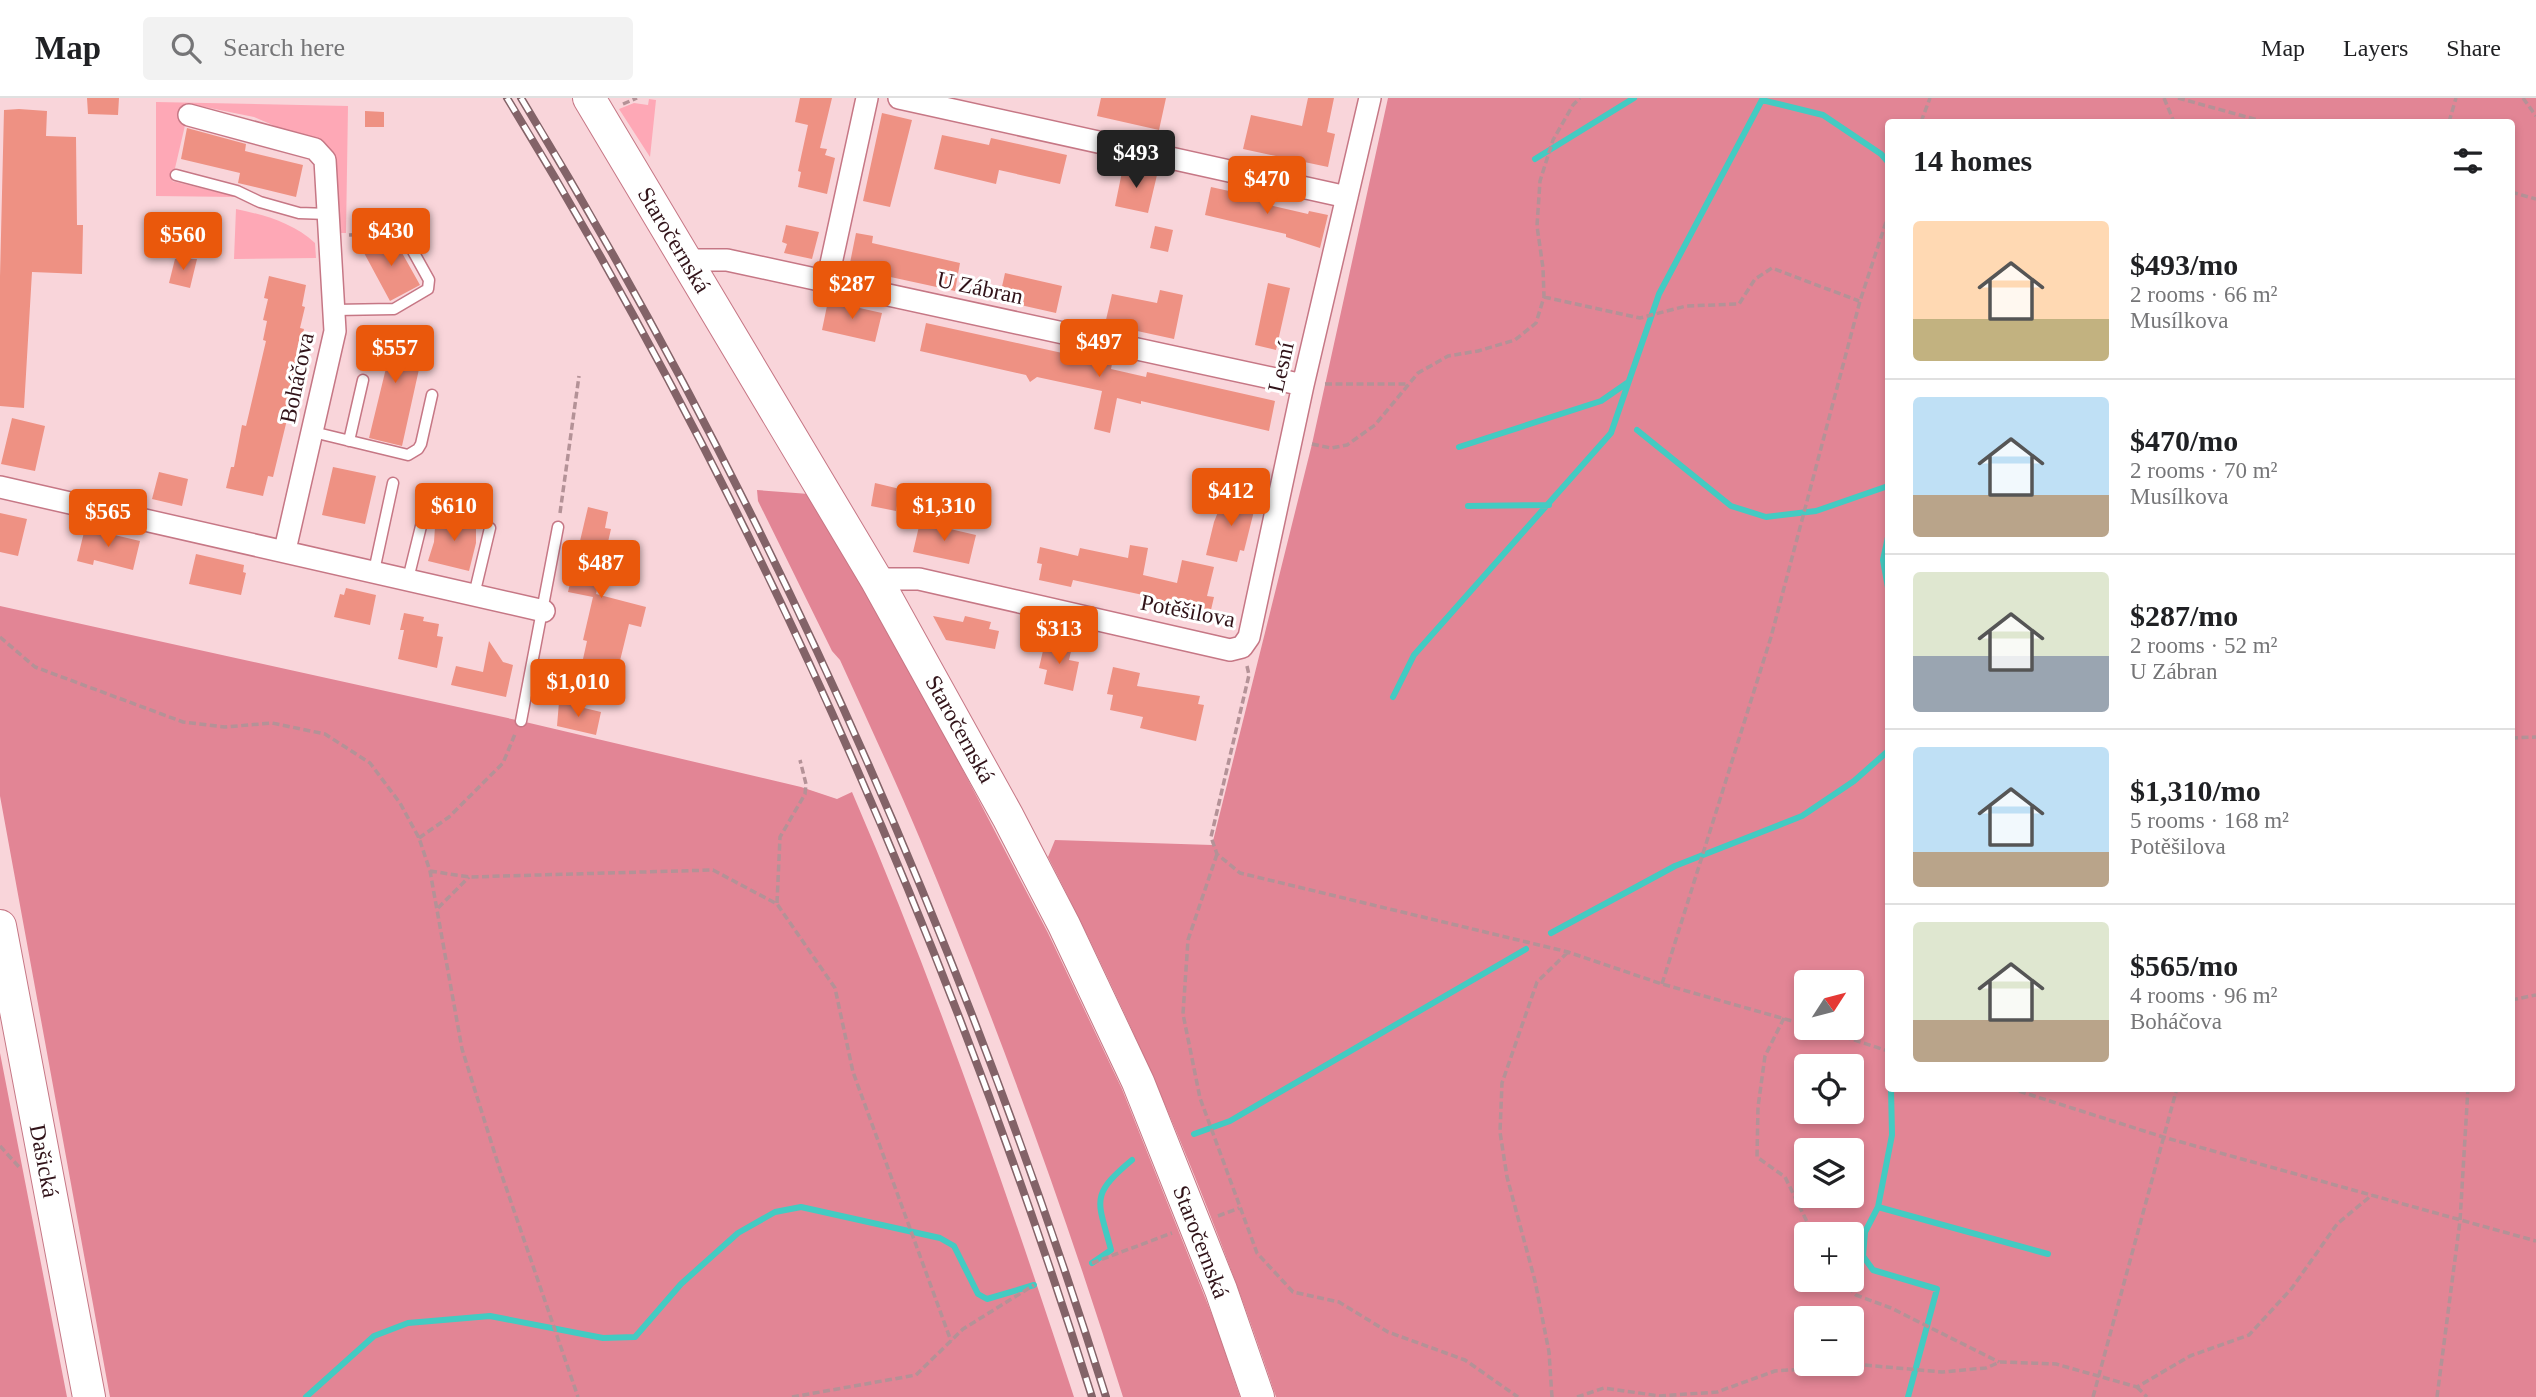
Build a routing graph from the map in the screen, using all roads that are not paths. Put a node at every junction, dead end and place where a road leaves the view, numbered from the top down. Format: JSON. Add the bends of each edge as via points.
{"nodes":[{"id":1,"x":867,"y":98,"type":"edge"},
{"id":2,"x":899,"y":98,"type":"edge"},
{"id":3,"x":1370,"y":98,"type":"edge"},
{"id":4,"x":602,"y":104,"type":"edge"},
{"id":5,"x":189,"y":115,"type":"dead end"},
{"id":6,"x":176,"y":175,"type":"dead end"},
{"id":7,"x":1347,"y":197,"type":"junction"},
{"id":8,"x":328,"y":225,"type":"junction"},
{"id":9,"x":404,"y":235,"type":"road end"},
{"id":10,"x":686,"y":260,"type":"junction"},
{"id":11,"x":827,"y":282,"type":"junction"},
{"id":12,"x":334,"y":310,"type":"junction"},
{"id":13,"x":363,"y":380,"type":"dead end"},
{"id":14,"x":1303,"y":386,"type":"junction"},
{"id":15,"x":432,"y":395,"type":"dead end"},
{"id":16,"x":313,"y":432,"type":"junction"},
{"id":17,"x":349,"y":441,"type":"junction"},
{"id":18,"x":393,"y":483,"type":"dead end"},
{"id":19,"x":0,"y":487,"type":"edge"},
{"id":20,"x":425,"y":510,"type":"dead end"},
{"id":21,"x":558,"y":527,"type":"road end"},
{"id":22,"x":490,"y":528,"type":"dead end"},
{"id":23,"x":285,"y":550,"type":"junction"},
{"id":24,"x":374,"y":571,"type":"junction"},
{"id":25,"x":408,"y":579,"type":"junction"},
{"id":26,"x":876,"y":579,"type":"junction"},
{"id":27,"x":474,"y":595,"type":"junction"},
{"id":28,"x":544,"y":611,"type":"junction"},
{"id":29,"x":1242,"y":647,"type":"joint"},
{"id":30,"x":521,"y":721,"type":"road end"},
{"id":31,"x":0,"y":926,"type":"edge"},
{"id":32,"x":89,"y":1397,"type":"edge"},
{"id":33,"x":1258,"y":1397,"type":"edge"}],
"edges":[{"from":1,"to":11,"type":"street"},
{"from":2,"to":7,"type":"street"},
{"from":3,"to":7,"type":"street","name":"Lesní"},
{"from":4,"to":10,"type":"main road","name":"Staročernská"},
{"from":5,"to":8,"type":"street","name":"Boháčova","via":[[315,149],[325,160]]},
{"from":6,"to":8,"type":"lane","via":[[237,191]]},
{"from":7,"to":14,"type":"street","name":"Lesní"},
{"from":8,"to":12,"type":"street","name":"Boháčova"},
{"from":9,"to":12,"type":"lane","via":[[429,279],[428,289],[394,309]]},
{"from":10,"to":11,"type":"street","name":"U Zábran","via":[[727,260]]},
{"from":10,"to":26,"type":"main road","name":"Staročernská"},
{"from":11,"to":14,"type":"street","name":"U Zábran"},
{"from":12,"to":16,"type":"street","name":"Boháčova","via":[[333,344]]},
{"from":13,"to":17,"type":"lane"},
{"from":14,"to":29,"type":"street","name":"Lesní","via":[[1249,637]]},
{"from":15,"to":17,"type":"lane","via":[[421,444],[413,453],[402,455]]},
{"from":16,"to":17,"type":"lane"},
{"from":16,"to":23,"type":"street","name":"Boháčova"},
{"from":18,"to":24,"type":"lane"},
{"from":19,"to":23,"type":"street"},
{"from":20,"to":25,"type":"lane"},
{"from":21,"to":28,"type":"lane"},
{"from":22,"to":27,"type":"lane"},
{"from":23,"to":24,"type":"street"},
{"from":24,"to":25,"type":"street"},
{"from":25,"to":27,"type":"street"},
{"from":26,"to":29,"type":"street","name":"Potěšilova","via":[[919,579],[1230,650]]},
{"from":26,"to":33,"type":"main road","name":"Staročernská","via":[[1008,817],[1138,1082],[1221,1290]]},
{"from":27,"to":28,"type":"street"},
{"from":28,"to":30,"type":"lane"},
{"from":31,"to":32,"type":"main road","name":"Dašická"}]}
